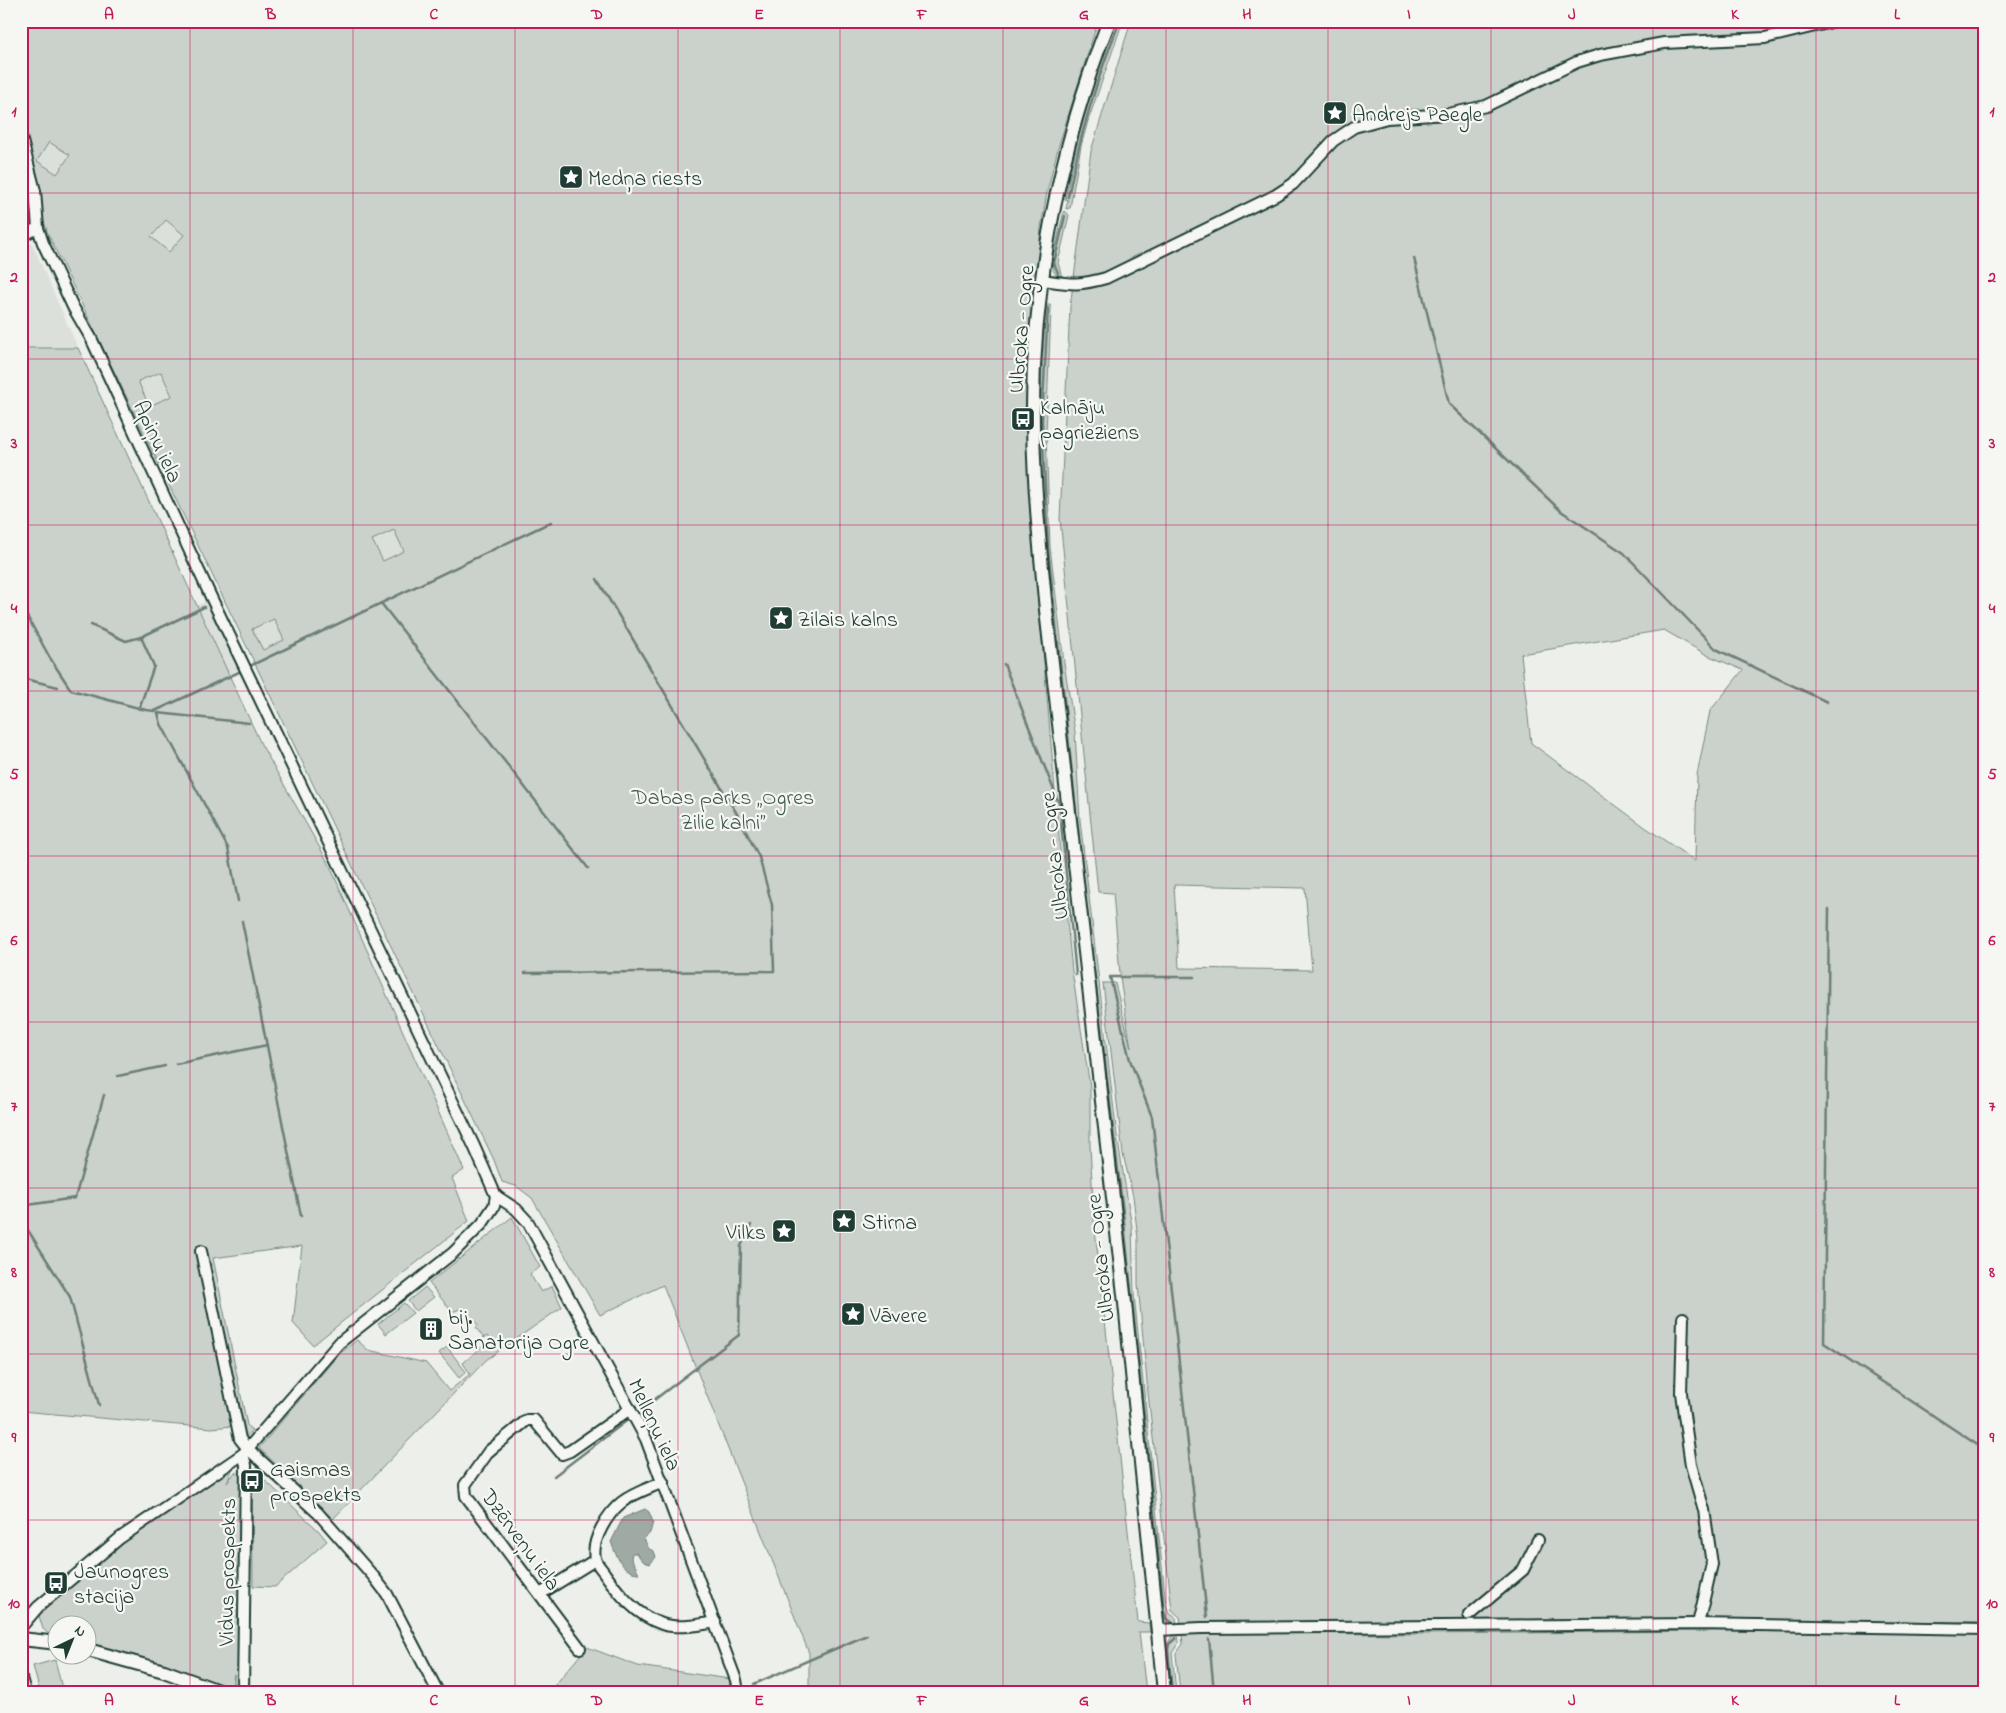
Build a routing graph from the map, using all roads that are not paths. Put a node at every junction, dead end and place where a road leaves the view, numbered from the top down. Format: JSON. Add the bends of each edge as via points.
{"nodes":[{"id":1,"x":1109,"y":21,"type":"edge"},
{"id":2,"x":1836,"y":21,"type":"edge"},
{"id":3,"x":21,"y":137,"type":"edge"},
{"id":4,"x":38,"y":228,"type":"junction"},
{"id":5,"x":21,"y":236,"type":"edge"},
{"id":6,"x":1043,"y":280,"type":"junction"},
{"id":7,"x":496,"y":1196,"type":"junction"},
{"id":8,"x":201,"y":1251,"type":"dead end"},
{"id":9,"x":1683,"y":1318,"type":"dead end"},
{"id":10,"x":630,"y":1409,"type":"junction"},
{"id":11,"x":245,"y":1452,"type":"junction"},
{"id":12,"x":664,"y":1482,"type":"junction"},
{"id":13,"x":1538,"y":1540,"type":"dead end"},
{"id":14,"x":595,"y":1560,"type":"junction"},
{"id":15,"x":540,"y":1594,"type":"junction"},
{"id":16,"x":1469,"y":1615,"type":"dead end"},
{"id":17,"x":715,"y":1622,"type":"junction"},
{"id":18,"x":1698,"y":1624,"type":"junction"},
{"id":19,"x":21,"y":1627,"type":"edge"},
{"id":20,"x":1985,"y":1629,"type":"edge"},
{"id":21,"x":1158,"y":1630,"type":"junction"},
{"id":22,"x":21,"y":1639,"type":"edge"},
{"id":23,"x":48,"y":1642,"type":"edge"},
{"id":24,"x":580,"y":1648,"type":"dead end"},
{"id":25,"x":98,"y":1653,"type":"edge"},
{"id":26,"x":21,"y":1678,"type":"edge"},
{"id":27,"x":26,"y":1692,"type":"edge"},
{"id":28,"x":221,"y":1692,"type":"edge"},
{"id":29,"x":243,"y":1692,"type":"edge"},
{"id":30,"x":438,"y":1692,"type":"edge"},
{"id":31,"x":738,"y":1692,"type":"edge"},
{"id":32,"x":1164,"y":1692,"type":"edge"}],
"edges":[{"from":1,"to":6,"type":"main road","name":"Ulbroka - Ogre","via":[[1066,155]]},
{"from":2,"to":6,"type":"street","via":[[1765,38],[1664,44],[1600,55],[1577,62],[1486,106],[1448,114],[1387,118],[1354,127],[1333,141],[1293,184],[1276,195],[1106,278],[1072,285]]},
{"from":3,"to":4,"type":"street","name":"Apiņu iela","via":[[35,191]]},
{"from":4,"to":5,"type":"street"},
{"from":4,"to":7,"type":"street","name":"Apiņu iela"},
{"from":6,"to":21,"type":"main road","name":"Ulbroka - Ogre","via":[[1037,328],[1033,424],[1038,533],[1125,1303]]},
{"from":7,"to":10,"type":"street","name":"Melleņu iela","via":[[516,1209],[528,1222]]},
{"from":7,"to":11,"type":"street","via":[[494,1206],[482,1224],[453,1253],[340,1343]]},
{"from":8,"to":11,"type":"street","via":[[236,1426]]},
{"from":9,"to":18,"type":"street","via":[[1681,1394],[1691,1465],[1704,1510],[1712,1564]]},
{"from":10,"to":12,"type":"street","name":"Melleņu iela"},
{"from":10,"to":15,"type":"street","name":"Dzērveņu iela","via":[[562,1454],[534,1420],[528,1420],[489,1451],[465,1485],[466,1496]]},
{"from":11,"to":19,"type":"street","via":[[120,1538],[38,1607]]},
{"from":11,"to":29,"type":"street","name":"Vidus prospekts"},
{"from":11,"to":30,"type":"street","via":[[318,1513],[374,1577],[391,1601]]},
{"from":12,"to":14,"type":"street","via":[[622,1501],[613,1510],[599,1534]]},
{"from":12,"to":17,"type":"street","name":"Melleņu iela"},
{"from":13,"to":16,"type":"street","via":[[1523,1570]]},
{"from":14,"to":15,"type":"street"},
{"from":14,"to":17,"type":"street","via":[[617,1591],[651,1619],[670,1625]]},
{"from":15,"to":24,"type":"street","name":"Dzērveņu iela"},
{"from":17,"to":31,"type":"street","name":"Melleņu iela"},
{"from":18,"to":20,"type":"street"},
{"from":18,"to":21,"type":"street"},
{"from":21,"to":32,"type":"main road","name":"Ulbroka - Ogre"},
{"from":22,"to":23,"type":"main road"},
{"from":25,"to":28,"type":"main road","via":[[164,1671]]},
{"from":26,"to":27,"type":"street"}]}
